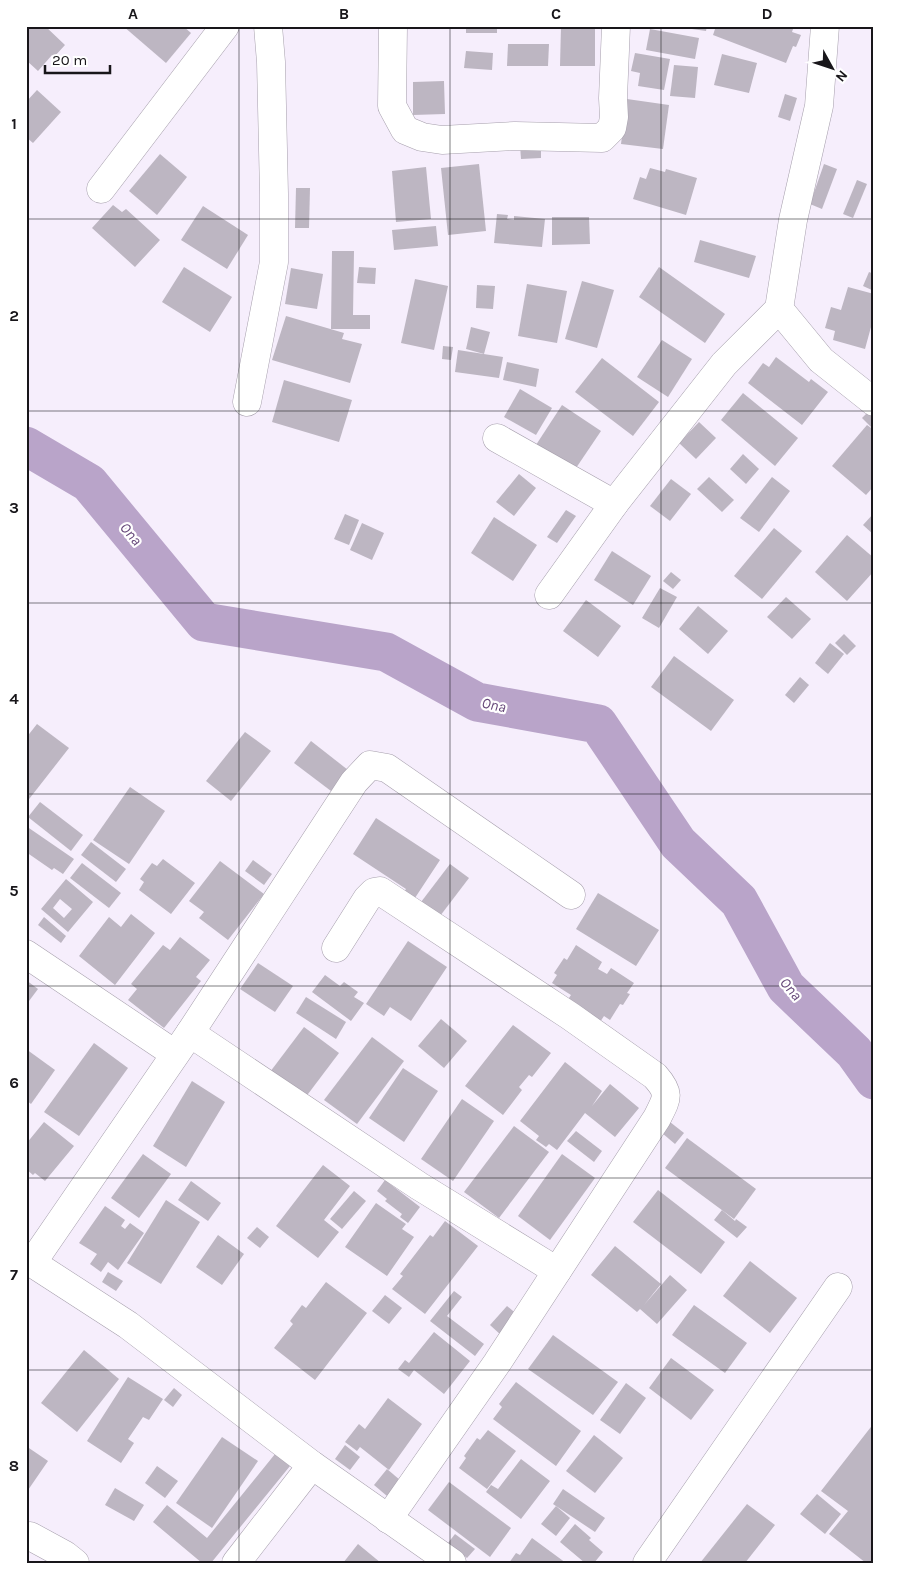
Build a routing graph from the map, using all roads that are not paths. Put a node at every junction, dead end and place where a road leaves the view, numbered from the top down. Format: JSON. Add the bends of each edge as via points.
{"nodes":[{"id":1,"x":225,"y":26,"type":"edge"},
{"id":2,"x":268,"y":26,"type":"edge"},
{"id":3,"x":393,"y":26,"type":"edge"},
{"id":4,"x":616,"y":26,"type":"edge"},
{"id":5,"x":825,"y":26,"type":"edge"},
{"id":6,"x":101,"y":189,"type":"dead end"},
{"id":7,"x":779,"y":309,"type":"junction"},
{"id":8,"x":247,"y":402,"type":"dead end"},
{"id":9,"x":874,"y":402,"type":"edge"},
{"id":10,"x":497,"y":438,"type":"dead end"},
{"id":11,"x":614,"y":504,"type":"junction"},
{"id":12,"x":549,"y":595,"type":"dead end"},
{"id":13,"x":571,"y":895,"type":"dead end"},
{"id":14,"x":336,"y":948,"type":"dead end"},
{"id":15,"x":26,"y":954,"type":"edge"},
{"id":16,"x":183,"y":1043,"type":"junction"},
{"id":17,"x":29,"y":1261,"type":"edge"},
{"id":18,"x":557,"y":1271,"type":"junction"},
{"id":19,"x":838,"y":1287,"type":"dead end"},
{"id":20,"x":312,"y":1464,"type":"junction"},
{"id":21,"x":388,"y":1519,"type":"junction"},
{"id":22,"x":30,"y":1536,"type":"dead end"},
{"id":23,"x":75,"y":1563,"type":"edge"},
{"id":24,"x":236,"y":1563,"type":"edge"},
{"id":25,"x":452,"y":1563,"type":"edge"},
{"id":26,"x":647,"y":1563,"type":"edge"}],
"edges":[{"from":1,"to":6,"type":"street"},
{"from":2,"to":8,"type":"street","via":[[274,262]]},
{"from":3,"to":4,"type":"street","via":[[392,106],[405,130],[442,140],[516,136],[602,138],[612,128],[614,117]]},
{"from":5,"to":7,"type":"street","via":[[819,106],[793,220]]},
{"from":7,"to":9,"type":"street","via":[[821,360]]},
{"from":7,"to":11,"type":"street","via":[[724,364]]},
{"from":10,"to":11,"type":"street"},
{"from":11,"to":12,"type":"street"},
{"from":13,"to":16,"type":"street","via":[[387,768],[370,765],[354,782]]},
{"from":14,"to":18,"type":"street","via":[[367,899],[380,891],[570,1016],[656,1076],[665,1088],[666,1100],[657,1118]]},
{"from":15,"to":16,"type":"street"},
{"from":16,"to":17,"type":"street"},
{"from":16,"to":18,"type":"street"},
{"from":17,"to":20,"type":"street","via":[[128,1325]]},
{"from":18,"to":21,"type":"street"},
{"from":19,"to":26,"type":"street"},
{"from":20,"to":21,"type":"street"},
{"from":20,"to":24,"type":"street"},
{"from":21,"to":25,"type":"street"},
{"from":22,"to":23,"type":"street","via":[[66,1554]]}]}
